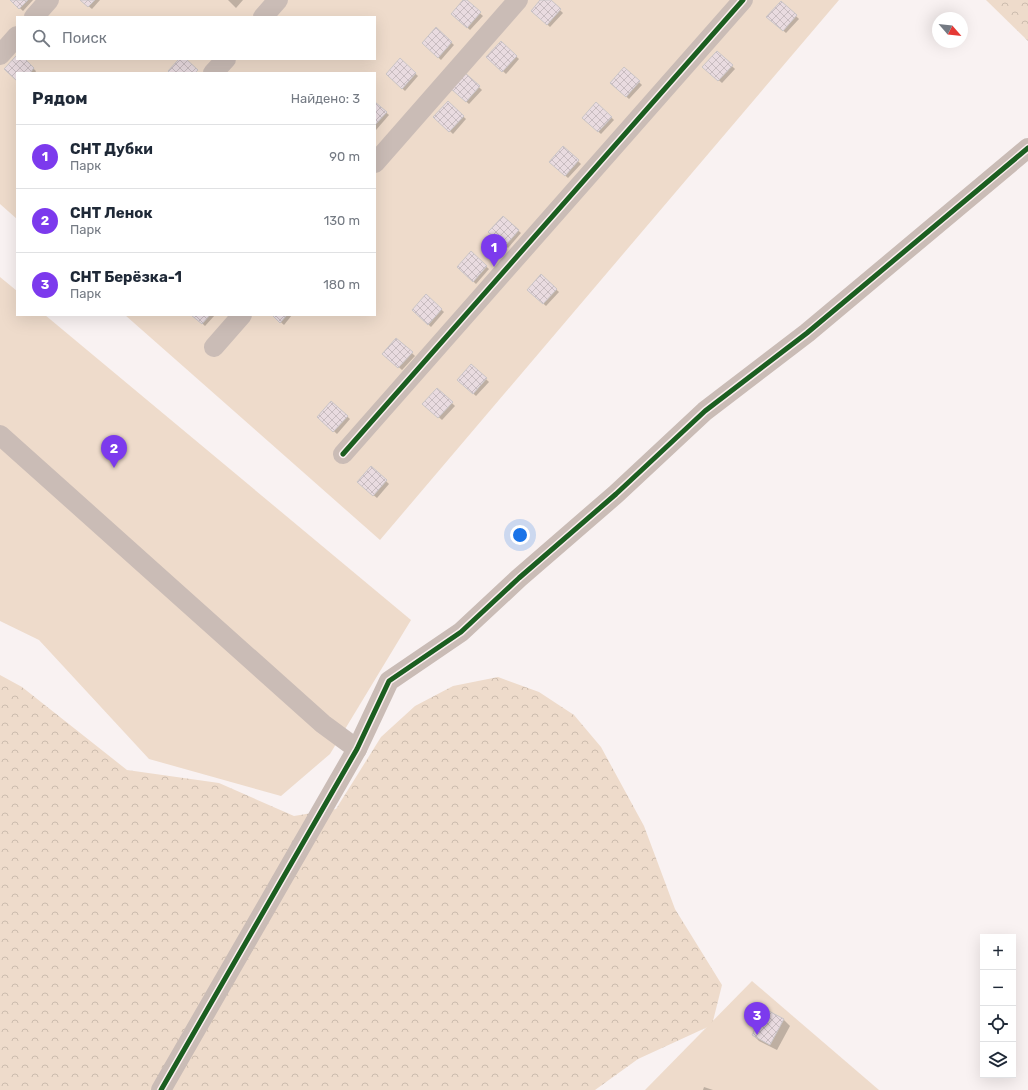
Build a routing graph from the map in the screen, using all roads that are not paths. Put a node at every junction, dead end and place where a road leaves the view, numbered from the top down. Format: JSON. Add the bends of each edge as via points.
{"nodes":[{"id":1,"x":49,"y":0,"type":"edge"},
{"id":2,"x":278,"y":0,"type":"edge"},
{"id":3,"x":518,"y":0,"type":"edge"},
{"id":4,"x":743,"y":0,"type":"edge"},
{"id":5,"x":35,"y":16,"type":"edge"},
{"id":6,"x":264,"y":16,"type":"edge"},
{"id":7,"x":16,"y":37,"type":"edge"},
{"id":8,"x":0,"y":55,"type":"edge"},
{"id":9,"x":225,"y":60,"type":"edge"},
{"id":10,"x":214,"y":72,"type":"edge"},
{"id":11,"x":1028,"y":148,"type":"edge"},
{"id":12,"x":376,"y":162,"type":"edge"},
{"id":13,"x":241,"y":316,"type":"edge"},
{"id":14,"x":214,"y":347,"type":"dead end"},
{"id":15,"x":0,"y":435,"type":"edge"},
{"id":16,"x":343,"y":454,"type":"dead end"},
{"id":17,"x":357,"y":749,"type":"junction"},
{"id":18,"x":161,"y":1090,"type":"edge"}],
"edges":[{"from":1,"to":5,"type":"street"},
{"from":2,"to":6,"type":"street"},
{"from":3,"to":12,"type":"street"},
{"from":4,"to":16,"type":"street"},
{"from":7,"to":8,"type":"street"},
{"from":9,"to":10,"type":"street"},
{"from":11,"to":17,"type":"street","via":[[807,333],[705,411],[461,632],[389,681]]},
{"from":13,"to":14,"type":"street"},
{"from":15,"to":17,"type":"street","via":[[323,724]]},
{"from":17,"to":18,"type":"street"}]}
